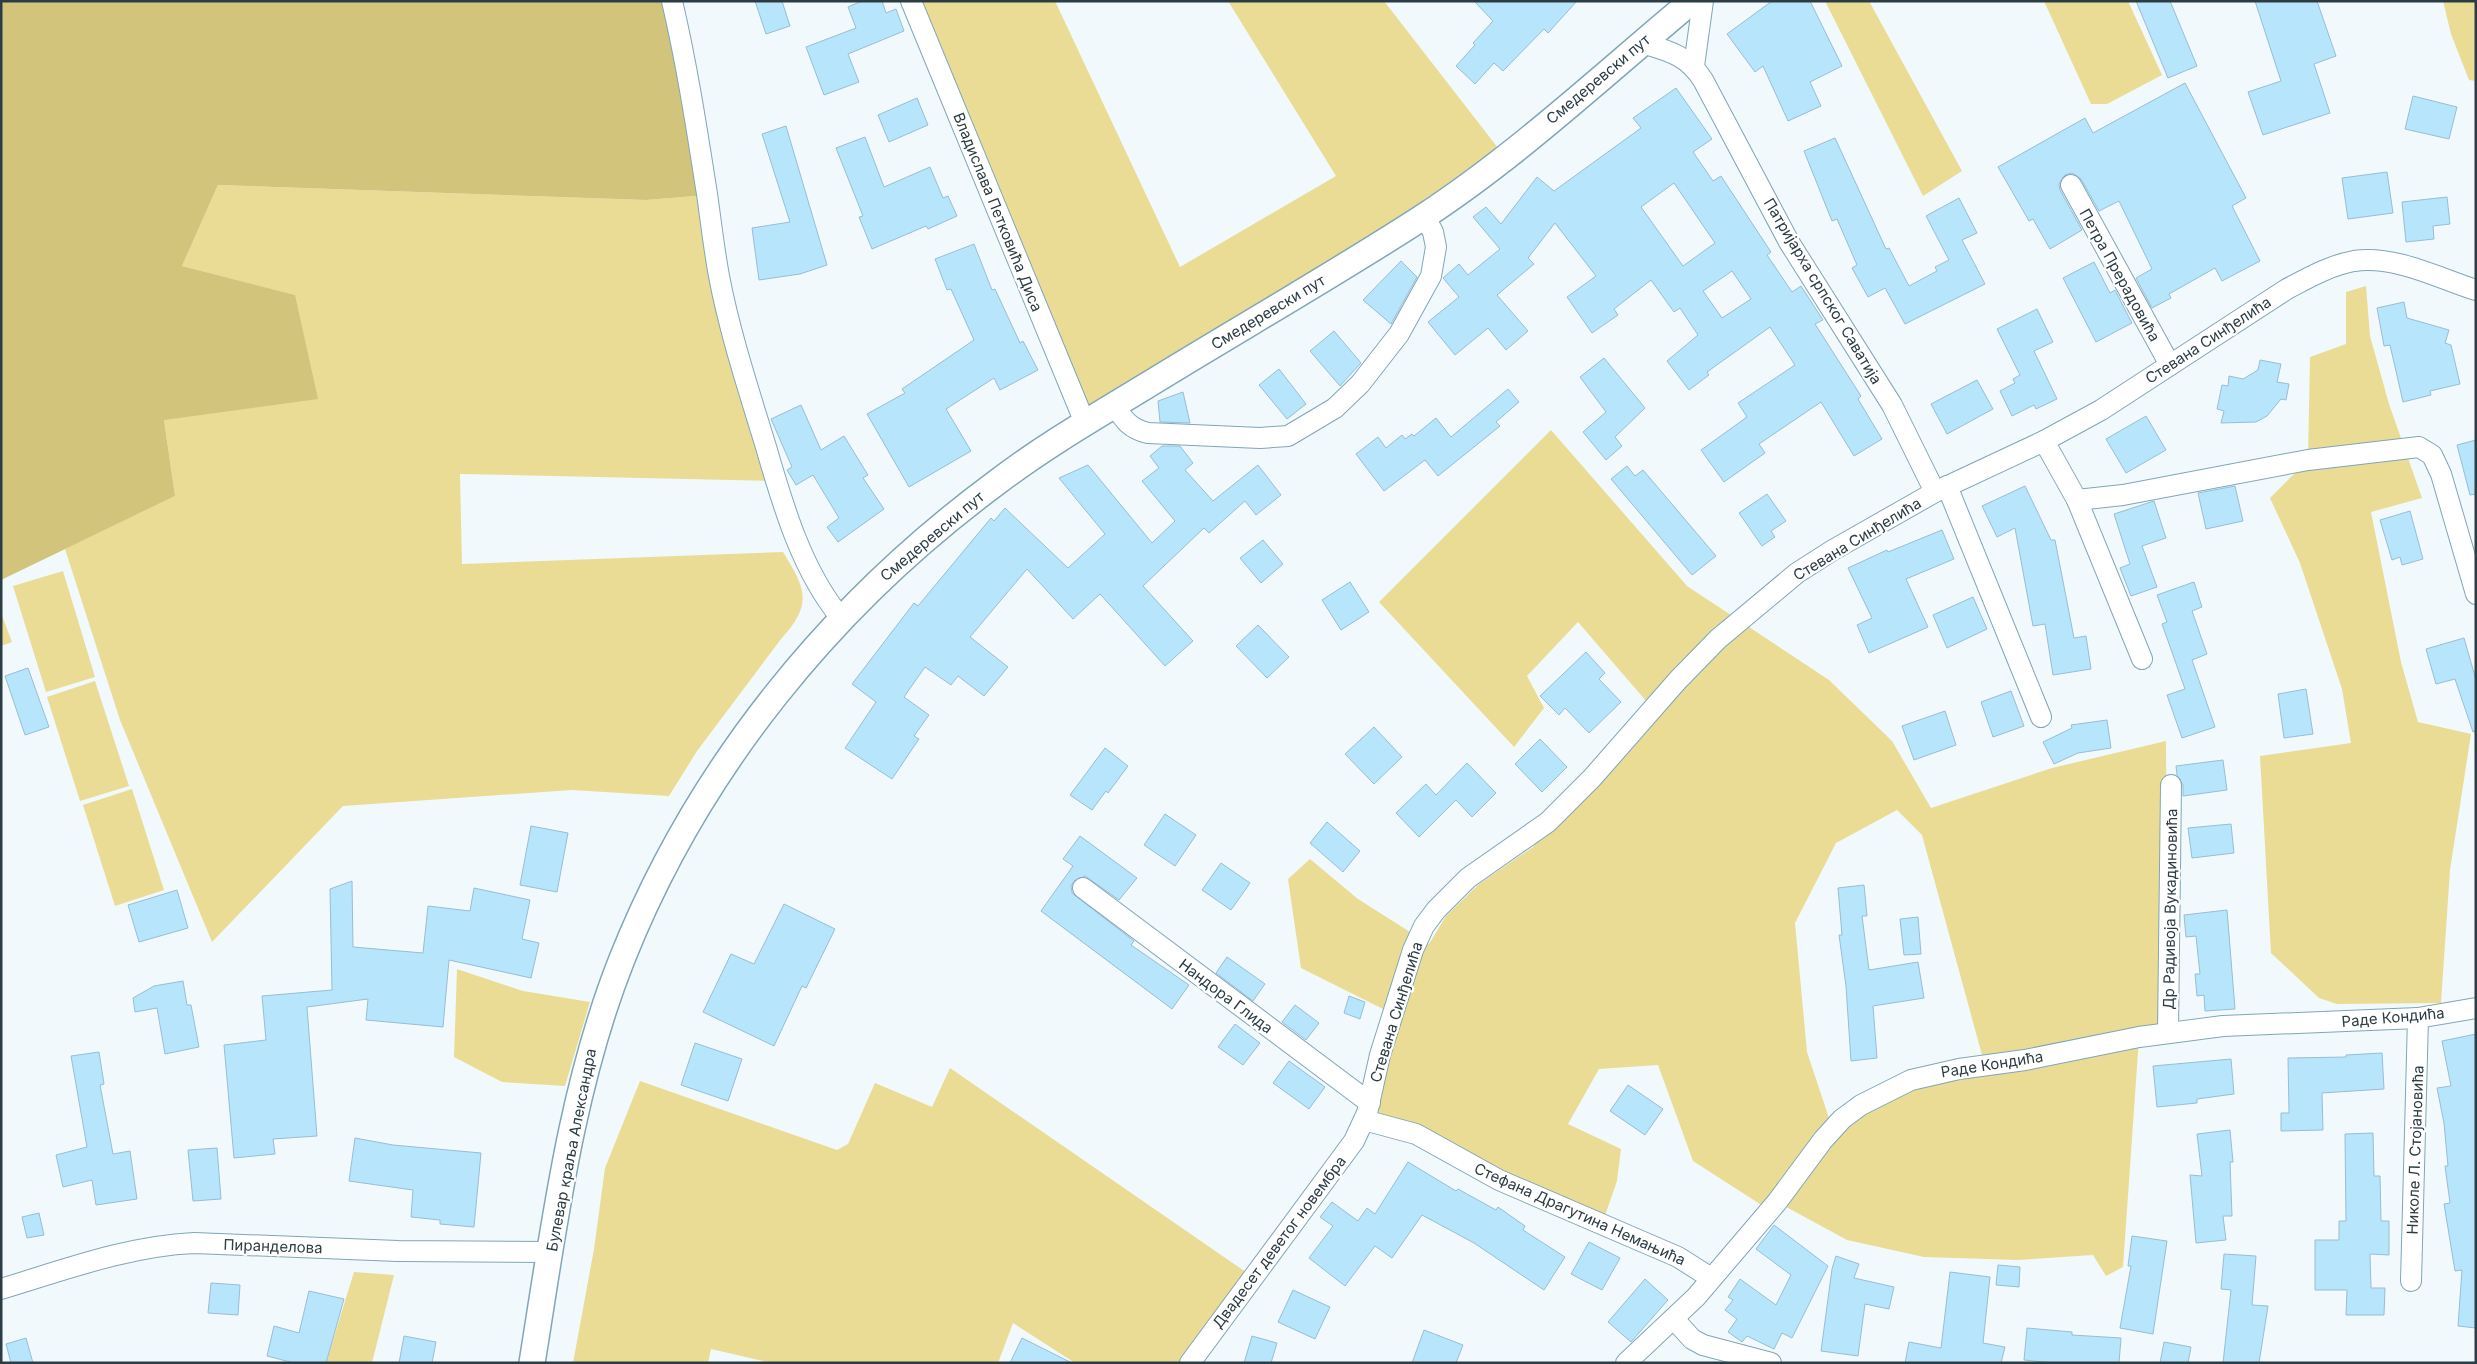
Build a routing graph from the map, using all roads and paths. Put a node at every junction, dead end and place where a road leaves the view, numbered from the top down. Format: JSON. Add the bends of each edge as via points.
{"nodes":[{"id":1,"x":672,"y":1,"type":"edge"},
{"id":2,"x":911,"y":1,"type":"edge"},
{"id":3,"x":1692,"y":1,"type":"edge"},
{"id":4,"x":1703,"y":1,"type":"edge"},
{"id":5,"x":1642,"y":43,"type":"junction"},
{"id":6,"x":1694,"y":66,"type":"junction"},
{"id":7,"x":2071,"y":185,"type":"dead end"},
{"id":8,"x":1424,"y":216,"type":"junction"},
{"id":9,"x":2476,"y":290,"type":"edge"},
{"id":10,"x":2170,"y":365,"type":"junction"},
{"id":11,"x":1114,"y":406,"type":"junction"},
{"id":12,"x":1085,"y":423,"type":"junction"},
{"id":13,"x":2044,"y":441,"type":"junction"},
{"id":14,"x":1941,"y":489,"type":"junction"},
{"id":15,"x":2078,"y":500,"type":"junction"},
{"id":16,"x":2476,"y":594,"type":"edge"},
{"id":17,"x":841,"y":618,"type":"junction"},
{"id":18,"x":2142,"y":659,"type":"dead end"},
{"id":19,"x":2041,"y":717,"type":"dead end"},
{"id":20,"x":2171,"y":785,"type":"dead end"},
{"id":21,"x":1083,"y":888,"type":"dead end"},
{"id":22,"x":2476,"y":1008,"type":"edge"},
{"id":23,"x":2418,"y":1018,"type":"junction"},
{"id":24,"x":2168,"y":1033,"type":"junction"},
{"id":25,"x":1367,"y":1112,"type":"junction"},
{"id":26,"x":550,"y":1252,"type":"junction"},
{"id":27,"x":1711,"y":1278,"type":"junction"},
{"id":28,"x":2411,"y":1281,"type":"dead end"},
{"id":29,"x":1,"y":1289,"type":"edge"},
{"id":30,"x":1674,"y":1319,"type":"junction"},
{"id":31,"x":532,"y":1363,"type":"edge"},
{"id":32,"x":1190,"y":1363,"type":"edge"},
{"id":33,"x":1626,"y":1363,"type":"edge"},
{"id":34,"x":1771,"y":1363,"type":"edge"}],
"edges":[{"from":1,"to":17,"type":"street","via":[[688,77],[719,277],[748,386],[776,481],[805,556],[823,596]]},
{"from":2,"to":12,"type":"street","name":"Владислава Петковића Диса"},
{"from":3,"to":5,"type":"main road","name":"Смедеревски пут"},
{"from":4,"to":6,"type":"street"},
{"from":5,"to":6,"type":"street","name":"Патријарха српског Саватија","via":[[1670,51]]},
{"from":5,"to":8,"type":"main road","name":"Смедеревски пут","via":[[1506,157]]},
{"from":6,"to":14,"type":"street","name":"Патријарха српског Саватија","via":[[1789,242]]},
{"from":7,"to":10,"type":"street","name":"Петра Прерадовића"},
{"from":8,"to":11,"type":"main road","name":"Смедеревски пут"},
{"from":8,"to":11,"type":"street","via":[[1433,232],[1436,247],[1432,276],[1399,334],[1378,362],[1348,396],[1320,418],[1288,436],[1148,434],[1134,430]]},
{"from":9,"to":10,"type":"street","name":"Стевана Синђелића","via":[[2390,262],[2353,261],[2323,271],[2287,289]]},
{"from":10,"to":13,"type":"street","name":"Стевана Синђелића","via":[[2101,410]]},
{"from":11,"to":12,"type":"main road","name":"Смедеревски пут"},
{"from":12,"to":17,"type":"main road","name":"Смедеревски пут","via":[[1020,465],[967,505],[913,549]]},
{"from":13,"to":14,"type":"street","name":"Стевана Синђелића"},
{"from":13,"to":15,"type":"street"},
{"from":14,"to":19,"type":"street","name":"Патријарха српског Саватија"},
{"from":14,"to":25,"type":"street","name":"Стевана Синђелића","via":[[1833,550],[1768,597],[1694,663],[1592,778],[1548,822],[1450,894],[1424,926],[1414,950],[1380,1055]]},
{"from":15,"to":16,"type":"street","via":[[2133,493],[2308,460],[2419,447],[2432,454],[2441,474]]},
{"from":15,"to":18,"type":"street"},
{"from":17,"to":26,"type":"main road","name":"Булевар краља Александра","via":[[774,697],[728,759],[692,816],[644,908],[591,1046],[572,1128]]},
{"from":20,"to":24,"type":"street","name":"Др Радивоја Вукадиновића"},
{"from":21,"to":25,"type":"street","name":"Нандора Глида"},
{"from":22,"to":23,"type":"street","name":"Раде Кондића"},
{"from":23,"to":24,"type":"street","name":"Раде Кондића","via":[[2223,1026]]},
{"from":23,"to":28,"type":"street","name":"Николе Л. Стојановића"},
{"from":24,"to":27,"type":"street","name":"Раде Кондића","via":[[1942,1072],[1890,1089],[1861,1105],[1833,1128],[1777,1202]]},
{"from":25,"to":27,"type":"street","name":"Стефана Драгутина Немањића","via":[[1416,1134],[1499,1180],[1678,1257]]},
{"from":25,"to":32,"type":"street","name":"Двадесет деветог новембра","via":[[1354,1141]]},
{"from":26,"to":29,"type":"street","name":"Пиранделова","via":[[163,1244]]},
{"from":26,"to":31,"type":"main road","name":"Булевар краља Александра"},
{"from":27,"to":30,"type":"street","name":"Раде Кондића"},
{"from":30,"to":33,"type":"street","name":"Раде Кондића"},
{"from":30,"to":34,"type":"street","via":[[1692,1339],[1703,1345]]}]}
